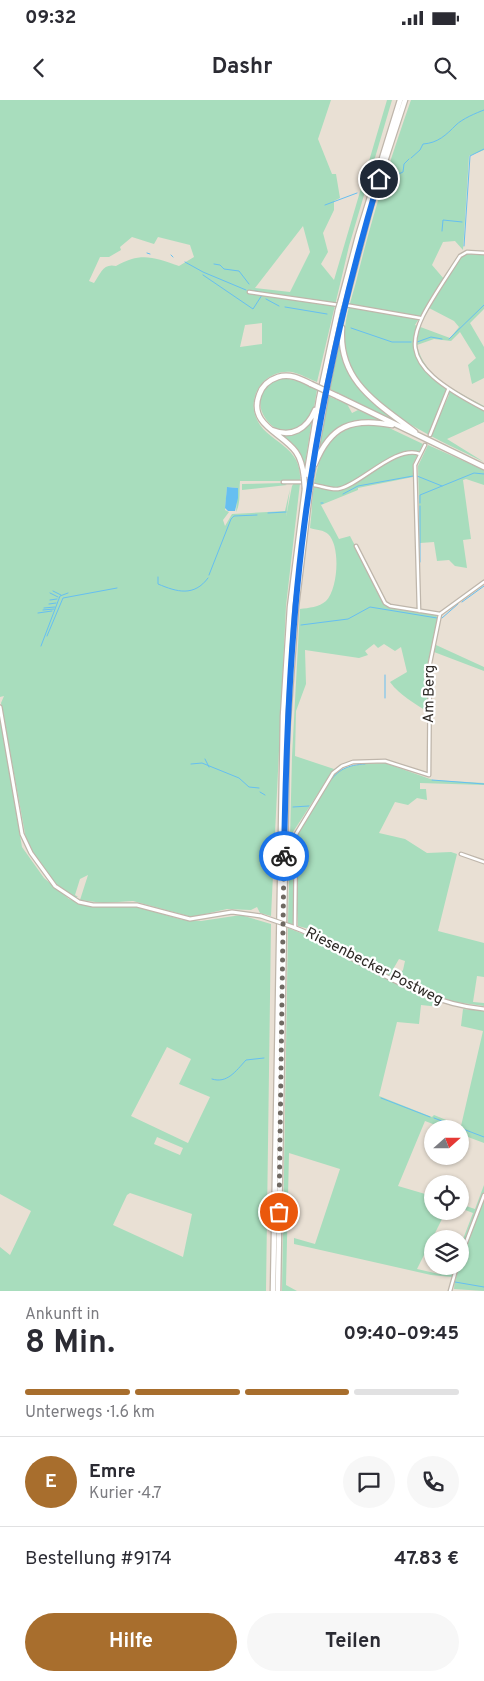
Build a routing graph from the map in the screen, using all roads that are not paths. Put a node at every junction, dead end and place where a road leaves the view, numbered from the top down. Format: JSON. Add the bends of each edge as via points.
{"nodes":[{"id":1,"x":400,"y":100,"type":"edge"},
{"id":2,"x":405,"y":100,"type":"edge"},
{"id":3,"x":484,"y":253,"type":"edge"},
{"id":4,"x":249,"y":292,"type":"dead end"},
{"id":5,"x":344,"y":300,"type":"junction"},
{"id":6,"x":341,"y":311,"type":"junction"},
{"id":7,"x":420,"y":318,"type":"junction"},
{"id":8,"x":448,"y":390,"type":"junction"},
{"id":9,"x":320,"y":399,"type":"junction"},
{"id":10,"x":484,"y":409,"type":"edge"},
{"id":11,"x":266,"y":426,"type":"junction"},
{"id":12,"x":398,"y":426,"type":"junction"},
{"id":13,"x":430,"y":435,"type":"dead end"},
{"id":14,"x":422,"y":437,"type":"junction"},
{"id":15,"x":425,"y":445,"type":"dead end"},
{"id":16,"x":420,"y":454,"type":"junction"},
{"id":17,"x":484,"y":467,"type":"edge"},
{"id":18,"x":307,"y":478,"type":"junction"},
{"id":19,"x":283,"y":482,"type":"dead end"},
{"id":20,"x":314,"y":485,"type":"dead end"},
{"id":21,"x":307,"y":489,"type":"junction"},
{"id":22,"x":356,"y":546,"type":"dead end"},
{"id":23,"x":484,"y":582,"type":"edge"},
{"id":24,"x":419,"y":611,"type":"junction"},
{"id":25,"x":440,"y":614,"type":"junction"},
{"id":26,"x":0,"y":708,"type":"edge"},
{"id":27,"x":461,"y":854,"type":"dead end"},
{"id":28,"x":484,"y":862,"type":"edge"},
{"id":29,"x":294,"y":928,"type":"junction"},
{"id":30,"x":484,"y":1009,"type":"edge"},
{"id":31,"x":484,"y":1195,"type":"edge"},
{"id":32,"x":469,"y":1234,"type":"edge"},
{"id":33,"x":454,"y":1275,"type":"edge"},
{"id":34,"x":273,"y":1291,"type":"edge"},
{"id":35,"x":278,"y":1291,"type":"edge"},
{"id":36,"x":450,"y":1291,"type":"edge"}],
"edges":[{"from":1,"to":5,"type":"highway","via":[[358,236]]},
{"from":2,"to":5,"type":"highway"},
{"from":3,"to":7,"type":"street","via":[[462,254]]},
{"from":4,"to":7,"type":"street"},
{"from":5,"to":6,"type":"highway","bridge":true},
{"from":6,"to":9,"type":"highway"},
{"from":6,"to":14,"type":"highway","via":[[343,349],[351,375],[370,397]]},
{"from":6,"to":18,"type":"highway"},
{"from":7,"to":8,"type":"street","via":[[415,338],[416,356],[426,371]]},
{"from":8,"to":10,"type":"street"},
{"from":8,"to":13,"type":"street"},
{"from":9,"to":11,"type":"highway","via":[[312,418],[302,429],[286,433]]},
{"from":9,"to":18,"type":"highway"},
{"from":11,"to":12,"type":"highway","bridge":true,"via":[[257,403],[262,390],[268,382],[287,376],[311,384]]},
{"from":11,"to":18,"type":"highway","via":[[296,452]]},
{"from":12,"to":14,"type":"highway"},
{"from":12,"to":18,"type":"highway","via":[[366,421],[342,428],[324,444]]},
{"from":14,"to":17,"type":"highway"},
{"from":15,"to":16,"type":"street"},
{"from":16,"to":20,"type":"street","via":[[410,452],[390,460],[338,489]]},
{"from":16,"to":24,"type":"street","via":[[415,465]]},
{"from":18,"to":19,"type":"street"},
{"from":18,"to":21,"type":"highway","bridge":true},
{"from":21,"to":34,"type":"highway","via":[[290,607],[282,734]]},
{"from":21,"to":35,"type":"highway","via":[[287,734]]},
{"from":22,"to":24,"type":"street","via":[[385,603]]},
{"from":23,"to":25,"type":"street"},
{"from":24,"to":25,"type":"street"},
{"from":25,"to":29,"type":"street","name":"Am Berg","via":[[430,663],[429,775],[385,761],[353,762],[333,773],[296,834]]},
{"from":26,"to":29,"type":"street","name":"Riesenbecker Postweg","bridge":true,"via":[[26,844],[55,886],[78,902],[93,905],[137,904],[190,919],[232,912],[261,916]]},
{"from":27,"to":28,"type":"street"},
{"from":29,"to":30,"type":"street","name":"Riesenbecker Postweg","via":[[437,1000]]},
{"from":31,"to":32,"type":"street"},
{"from":33,"to":36,"type":"street"}]}
